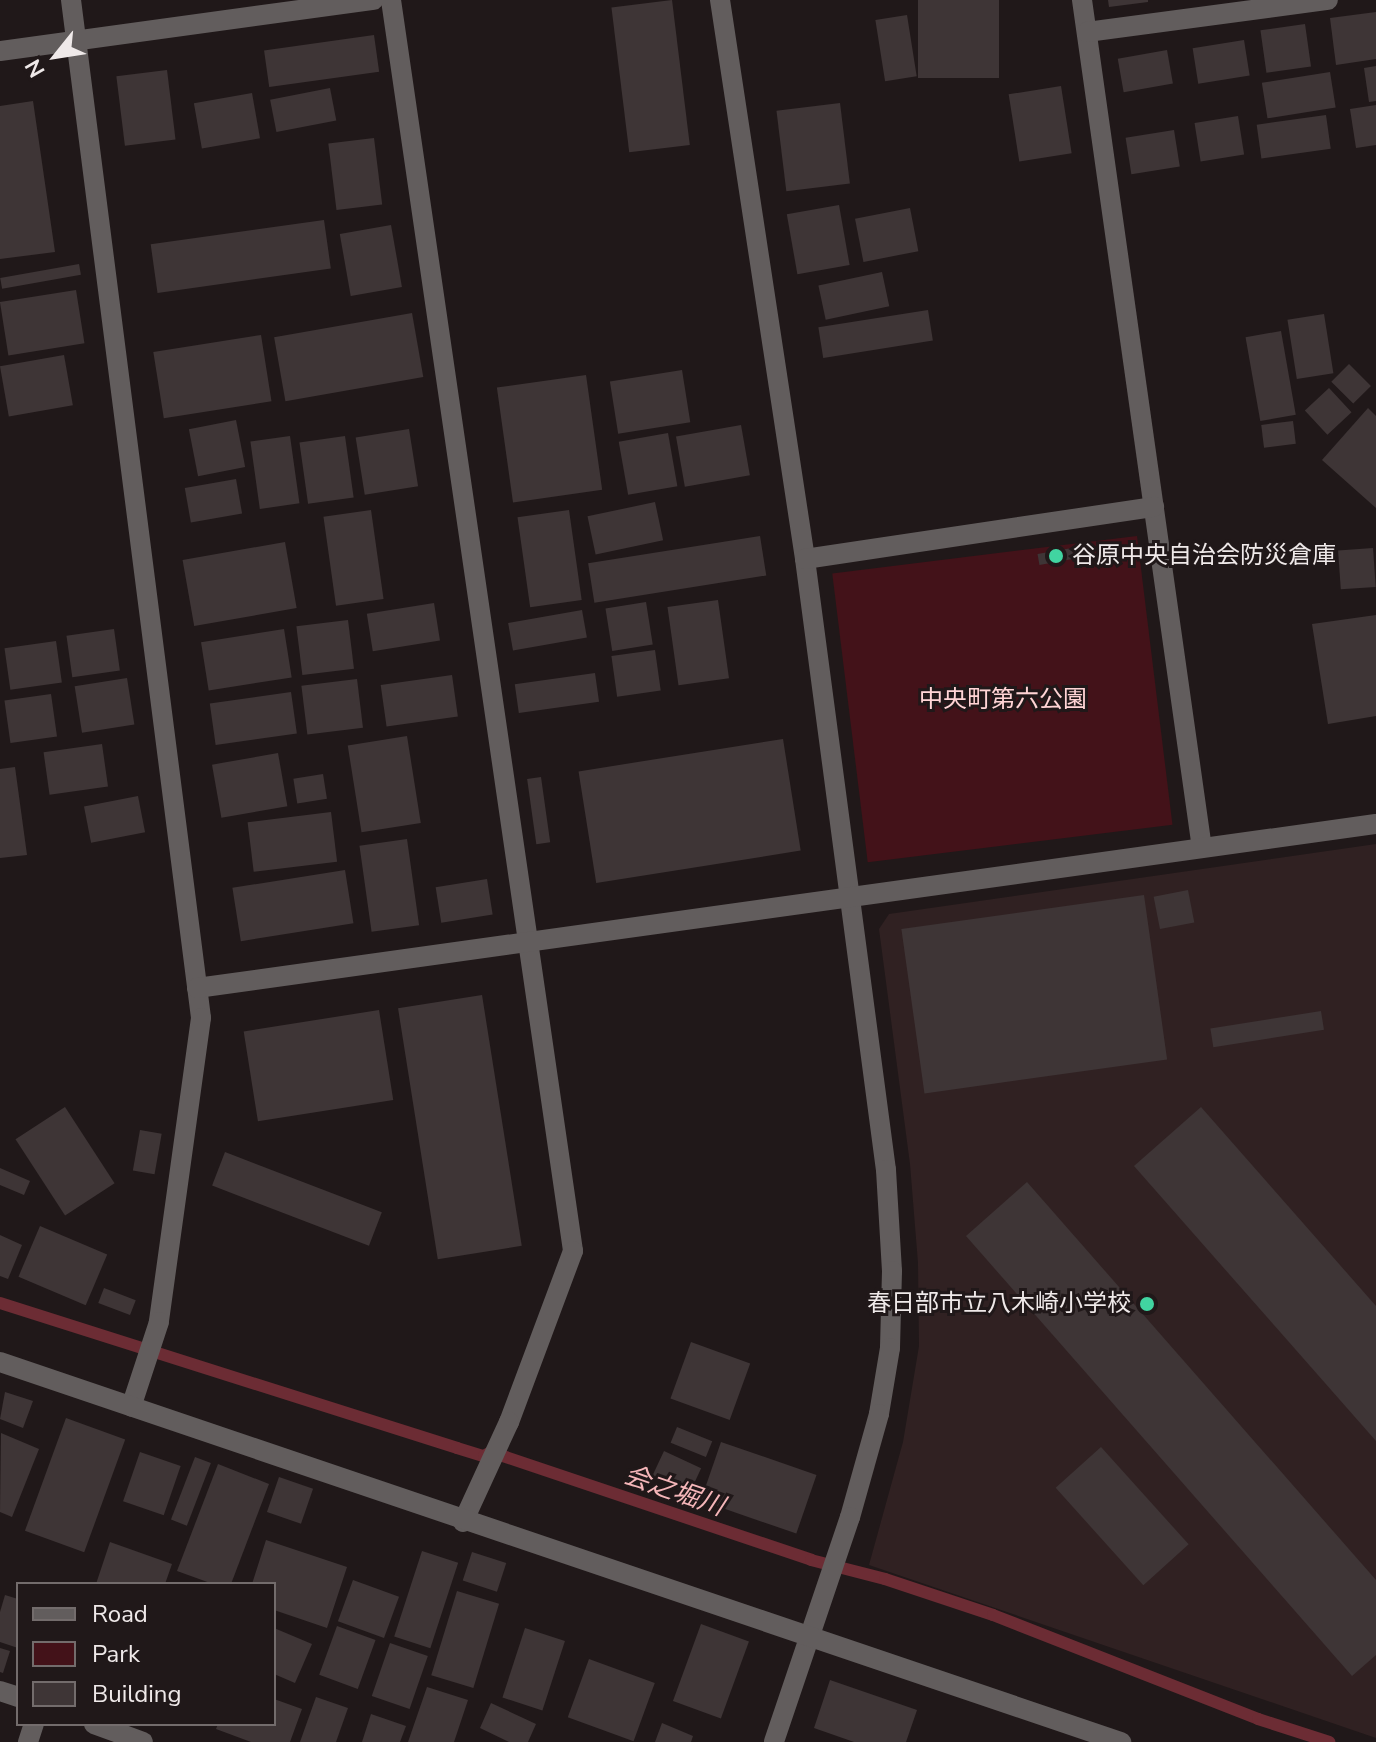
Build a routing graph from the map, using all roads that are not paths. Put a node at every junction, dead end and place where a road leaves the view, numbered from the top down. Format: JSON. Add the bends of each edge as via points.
{"nodes":[{"id":1,"x":71,"y":0,"type":"edge"},
{"id":2,"x":374,"y":0,"type":"edge"},
{"id":3,"x":391,"y":0,"type":"edge"},
{"id":4,"x":720,"y":0,"type":"edge"},
{"id":5,"x":1082,"y":0,"type":"edge"},
{"id":6,"x":1328,"y":0,"type":"edge"},
{"id":7,"x":1087,"y":32,"type":"junction"},
{"id":8,"x":76,"y":41,"type":"junction"},
{"id":9,"x":0,"y":51,"type":"edge"},
{"id":10,"x":1154,"y":507,"type":"junction"},
{"id":11,"x":805,"y":559,"type":"junction"},
{"id":12,"x":1376,"y":824,"type":"edge"},
{"id":13,"x":1202,"y":848,"type":"junction"},
{"id":14,"x":850,"y":897,"type":"junction"},
{"id":15,"x":530,"y":941,"type":"junction"},
{"id":16,"x":197,"y":988,"type":"junction"},
{"id":17,"x":0,"y":1362,"type":"edge"},
{"id":18,"x":131,"y":1407,"type":"junction"},
{"id":19,"x":463,"y":1522,"type":"junction"},
{"id":20,"x":811,"y":1635,"type":"junction"},
{"id":21,"x":99,"y":1726,"type":"edge"},
{"id":22,"x":143,"y":1742,"type":"edge"},
{"id":23,"x":774,"y":1742,"type":"edge"},
{"id":24,"x":1121,"y":1742,"type":"edge"}],
"edges":[{"from":1,"to":8,"type":"street"},
{"from":2,"to":8,"type":"street","via":[[136,28]]},
{"from":3,"to":15,"type":"street"},
{"from":4,"to":11,"type":"street"},
{"from":5,"to":7,"type":"street"},
{"from":6,"to":7,"type":"street"},
{"from":7,"to":10,"type":"street"},
{"from":8,"to":9,"type":"street"},
{"from":8,"to":16,"type":"street"},
{"from":10,"to":11,"type":"street"},
{"from":10,"to":13,"type":"street"},
{"from":11,"to":14,"type":"street"},
{"from":12,"to":13,"type":"street"},
{"from":13,"to":14,"type":"street"},
{"from":14,"to":15,"type":"street"},
{"from":14,"to":20,"type":"street","via":[[886,1170],[890,1348],[879,1414]]},
{"from":15,"to":16,"type":"street"},
{"from":15,"to":19,"type":"street","via":[[573,1251],[509,1422]]},
{"from":16,"to":18,"type":"street","via":[[201,1018],[159,1322]]},
{"from":17,"to":18,"type":"street"},
{"from":18,"to":19,"type":"street"},
{"from":19,"to":20,"type":"street"},
{"from":20,"to":23,"type":"street"},
{"from":20,"to":24,"type":"street"},
{"from":21,"to":22,"type":"street"}]}
